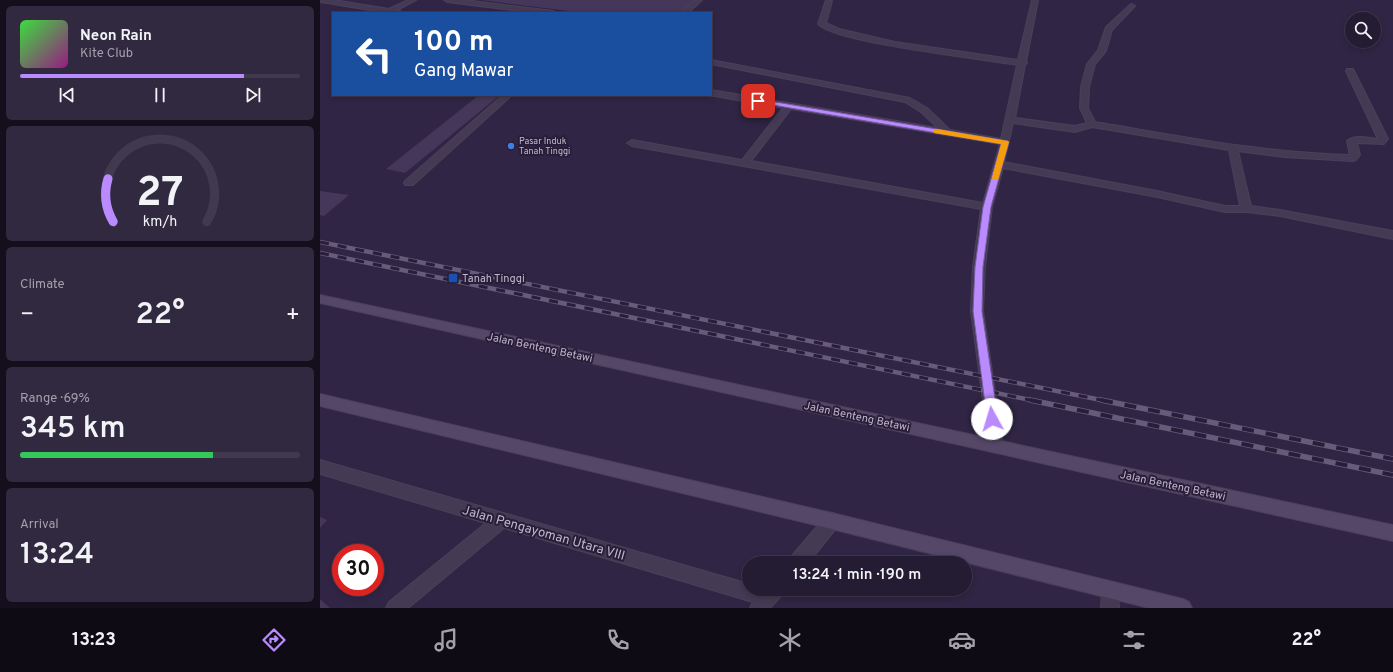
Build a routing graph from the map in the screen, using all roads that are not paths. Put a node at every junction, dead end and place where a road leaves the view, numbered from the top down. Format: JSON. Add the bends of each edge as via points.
{"nodes":[{"id":1,"x":322,"y":0,"type":"edge"},
{"id":2,"x":413,"y":0,"type":"edge"},
{"id":3,"x":447,"y":0,"type":"edge"},
{"id":4,"x":699,"y":0,"type":"edge"},
{"id":5,"x":1035,"y":0,"type":"edge"},
{"id":6,"x":829,"y":1,"type":"dead end"},
{"id":7,"x":1132,"y":6,"type":"dead end"},
{"id":8,"x":390,"y":11,"type":"junction"},
{"id":9,"x":396,"y":12,"type":"edge"},
{"id":10,"x":545,"y":12,"type":"edge"},
{"id":11,"x":685,"y":12,"type":"edge"},
{"id":12,"x":712,"y":62,"type":"edge"},
{"id":13,"x":1023,"y":63,"type":"junction"},
{"id":14,"x":1350,"y":71,"type":"dead end"},
{"id":15,"x":712,"y":93,"type":"edge"},
{"id":16,"x":507,"y":96,"type":"edge"},
{"id":17,"x":789,"y":106,"type":"junction"},
{"id":18,"x":1010,"y":120,"type":"junction"},
{"id":19,"x":1092,"y":124,"type":"junction"},
{"id":20,"x":948,"y":133,"type":"junction"},
{"id":21,"x":1005,"y":142,"type":"junction"},
{"id":22,"x":632,"y":143,"type":"dead end"},
{"id":23,"x":1234,"y":148,"type":"junction"},
{"id":24,"x":745,"y":163,"type":"junction"},
{"id":25,"x":999,"y":164,"type":"junction"},
{"id":26,"x":409,"y":183,"type":"dead end"},
{"id":27,"x":987,"y":207,"type":"junction"},
{"id":28,"x":1246,"y":209,"type":"junction"},
{"id":29,"x":1393,"y":235,"type":"edge"},
{"id":30,"x":320,"y":299,"type":"edge"},
{"id":31,"x":320,"y":400,"type":"edge"},
{"id":32,"x":996,"y":446,"type":"junction"},
{"id":33,"x":320,"y":467,"type":"edge"},
{"id":34,"x":502,"y":520,"type":"junction"},
{"id":35,"x":832,"y":521,"type":"junction"},
{"id":36,"x":1393,"y":533,"type":"edge"},
{"id":37,"x":803,"y":556,"type":"edge"},
{"id":38,"x":1110,"y":590,"type":"junction"},
{"id":39,"x":768,"y":598,"type":"edge"},
{"id":40,"x":395,"y":608,"type":"edge"},
{"id":41,"x":1110,"y":608,"type":"edge"},
{"id":42,"x":1183,"y":608,"type":"edge"}],
"edges":[{"from":1,"to":8,"type":"street"},
{"from":2,"to":8,"type":"street"},
{"from":3,"to":10,"type":"street"},
{"from":4,"to":11,"type":"street"},
{"from":5,"to":13,"type":"street"},
{"from":6,"to":13,"type":"street","via":[[822,24],[825,27],[883,42]]},
{"from":7,"to":19,"type":"street","via":[[1109,29],[1102,51],[1091,64],[1085,86],[1084,108]]},
{"from":8,"to":9,"type":"street"},
{"from":12,"to":20,"type":"street","via":[[907,100],[926,110]]},
{"from":13,"to":18,"type":"street"},
{"from":14,"to":23,"type":"street","via":[[1383,139],[1382,142],[1352,141],[1355,155],[1353,158],[1278,154]]},
{"from":15,"to":17,"type":"street"},
{"from":16,"to":26,"type":"street"},
{"from":17,"to":20,"type":"street"},
{"from":17,"to":24,"type":"street"},
{"from":18,"to":19,"type":"street","via":[[1075,129]]},
{"from":18,"to":21,"type":"street"},
{"from":19,"to":23,"type":"street"},
{"from":20,"to":21,"type":"street"},
{"from":21,"to":25,"type":"street"},
{"from":22,"to":24,"type":"street"},
{"from":23,"to":28,"type":"street"},
{"from":24,"to":27,"type":"street"},
{"from":25,"to":27,"type":"street"},
{"from":25,"to":28,"type":"street","via":[[1225,209]]},
{"from":27,"to":32,"type":"street","via":[[979,267],[977,311]]},
{"from":28,"to":29,"type":"street"},
{"from":30,"to":32,"type":"main road","name":"Jalan Benteng Betawi"},
{"from":31,"to":35,"type":"main road"},
{"from":32,"to":36,"type":"main road","name":"Jalan Benteng Betawi"},
{"from":33,"to":34,"type":"street","name":"Jalan Pengayoman Utara VIII"},
{"from":34,"to":39,"type":"street","name":"Jalan Pengayoman Utara VIII"},
{"from":34,"to":40,"type":"street"},
{"from":35,"to":37,"type":"street"},
{"from":35,"to":38,"type":"main road"},
{"from":38,"to":41,"type":"street"},
{"from":38,"to":42,"type":"main road"}]}
